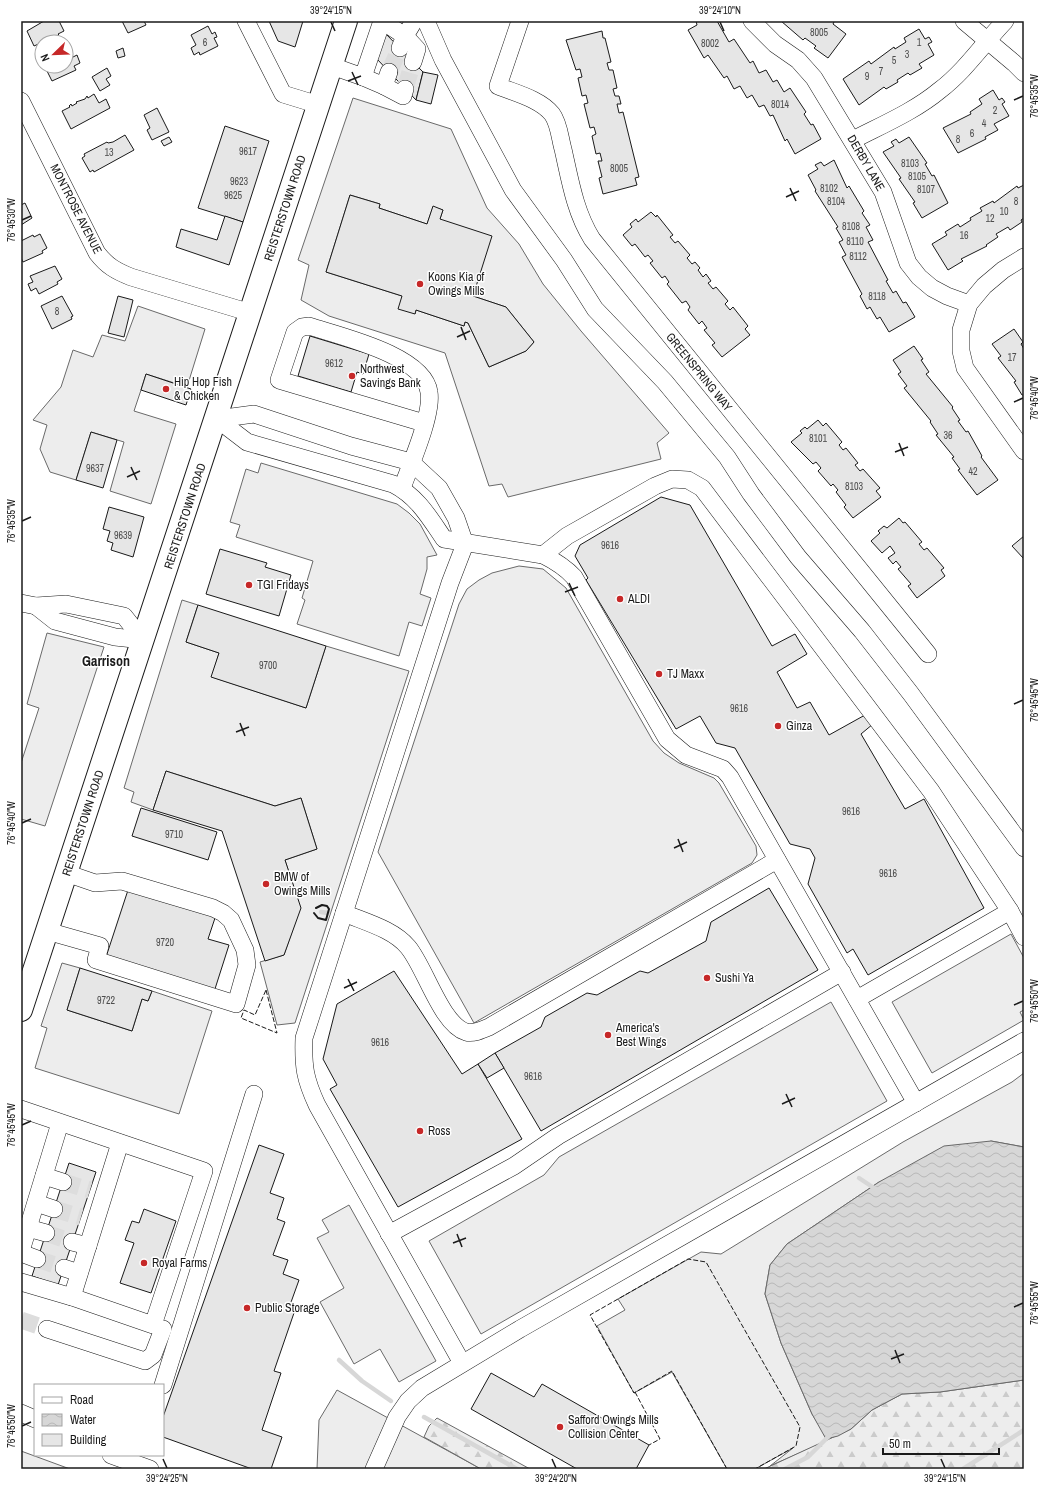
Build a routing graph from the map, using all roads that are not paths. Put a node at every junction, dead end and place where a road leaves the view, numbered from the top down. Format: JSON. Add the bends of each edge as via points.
{"nodes":[{"id":1,"x":246,"y":21,"type":"edge"},
{"id":2,"x":346,"y":21,"type":"edge"},
{"id":3,"x":382,"y":21,"type":"edge"},
{"id":4,"x":414,"y":21,"type":"edge"},
{"id":5,"x":426,"y":21,"type":"edge"},
{"id":6,"x":520,"y":21,"type":"edge"},
{"id":7,"x":752,"y":21,"type":"edge"},
{"id":8,"x":964,"y":21,"type":"edge"},
{"id":9,"x":1005,"y":21,"type":"edge"},
{"id":10,"x":987,"y":39,"type":"junction"},
{"id":11,"x":402,"y":42,"type":"junction"},
{"id":12,"x":413,"y":62,"type":"tunnel mouth"},
{"id":13,"x":332,"y":66,"type":"junction"},
{"id":14,"x":1024,"y":74,"type":"edge"},
{"id":15,"x":363,"y":77,"type":"junction"},
{"id":16,"x":405,"y":89,"type":"dead end"},
{"id":17,"x":21,"y":101,"type":"edge"},
{"id":18,"x":319,"y":105,"type":"junction"},
{"id":19,"x":853,"y":140,"type":"junction"},
{"id":20,"x":1024,"y":257,"type":"edge"},
{"id":21,"x":969,"y":304,"type":"junction"},
{"id":22,"x":251,"y":313,"type":"junction"},
{"id":23,"x":217,"y":419,"type":"junction"},
{"id":24,"x":424,"y":423,"type":"junction"},
{"id":25,"x":1024,"y":451,"type":"edge"},
{"id":26,"x":411,"y":462,"type":"junction"},
{"id":27,"x":402,"y":488,"type":"junction"},
{"id":28,"x":465,"y":544,"type":"junction"},
{"id":29,"x":543,"y":555,"type":"junction"},
{"id":30,"x":29,"y":605,"type":"edge"},
{"id":31,"x":143,"y":640,"type":"junction"},
{"id":32,"x":928,"y":654,"type":"dead end"},
{"id":33,"x":1024,"y":848,"type":"edge"},
{"id":34,"x":777,"y":860,"type":"junction"},
{"id":35,"x":66,"y":873,"type":"junction"},
{"id":36,"x":1010,"y":912,"type":"junction"},
{"id":37,"x":344,"y":913,"type":"junction"},
{"id":38,"x":47,"y":931,"type":"junction"},
{"id":39,"x":1024,"y":937,"type":"edge"},
{"id":40,"x":842,"y":972,"type":"junction"},
{"id":41,"x":857,"y":999,"type":"junction"},
{"id":42,"x":21,"y":1010,"type":"edge"},
{"id":43,"x":1024,"y":1041,"type":"edge"},
{"id":44,"x":254,"y":1094,"type":"dead end"},
{"id":45,"x":916,"y":1103,"type":"junction"},
{"id":46,"x":21,"y":1109,"type":"edge"},
{"id":47,"x":60,"y":1124,"type":"junction"},
{"id":48,"x":120,"y":1143,"type":"junction"},
{"id":49,"x":204,"y":1171,"type":"junction"},
{"id":50,"x":44,"y":1176,"type":"junction"},
{"id":51,"x":228,"y":1178,"type":"junction"},
{"id":52,"x":63,"y":1182,"type":"tunnel mouth"},
{"id":53,"x":36,"y":1203,"type":"junction"},
{"id":54,"x":54,"y":1209,"type":"tunnel mouth"},
{"id":55,"x":28,"y":1228,"type":"junction"},
{"id":56,"x":46,"y":1234,"type":"tunnel mouth"},
{"id":57,"x":389,"y":1234,"type":"junction"},
{"id":58,"x":21,"y":1252,"type":"edge"},
{"id":59,"x":37,"y":1259,"type":"tunnel mouth"},
{"id":60,"x":21,"y":1282,"type":"edge"},
{"id":61,"x":72,"y":1297,"type":"junction"},
{"id":62,"x":47,"y":1329,"type":"tunnel mouth"},
{"id":63,"x":165,"y":1329,"type":"junction"},
{"id":64,"x":462,"y":1363,"type":"junction"},
{"id":65,"x":163,"y":1384,"type":"edge"},
{"id":66,"x":21,"y":1413,"type":"edge"},
{"id":67,"x":34,"y":1419,"type":"edge"},
{"id":68,"x":114,"y":1456,"type":"edge"},
{"id":69,"x":150,"y":1469,"type":"edge"},
{"id":70,"x":374,"y":1469,"type":"edge"}],
"edges":[{"from":1,"to":18,"type":"street","via":[[283,94]]},
{"from":2,"to":13,"type":"main road","name":"REISTERSTOWN ROAD"},
{"from":3,"to":11,"type":"street"},
{"from":3,"to":15,"type":"street"},
{"from":4,"to":11,"type":"street"},
{"from":5,"to":33,"type":"street","via":[[443,60],[513,190],[564,260],[595,309],[665,382],[727,457],[798,557],[862,631],[911,694]]},
{"from":6,"to":32,"type":"street","name":"GREENSPRING WAY","via":[[498,86],[541,104],[553,115],[577,208],[583,225],[592,239]]},
{"from":7,"to":19,"type":"street","name":"DERBY LANE","via":[[775,44],[798,60],[814,78]]},
{"from":8,"to":10,"type":"street"},
{"from":9,"to":10,"type":"street"},
{"from":10,"to":14,"type":"street"},
{"from":10,"to":19,"type":"street","via":[[957,76],[940,91]]},
{"from":11,"to":12,"type":"street","via":[[418,49]]},
{"from":13,"to":15,"type":"street"},
{"from":13,"to":18,"type":"main road","name":"REISTERSTOWN ROAD"},
{"from":15,"to":16,"type":"street","via":[[387,79],[403,96]]},
{"from":17,"to":22,"type":"street","name":"MONTROSE AVENUE","via":[[97,253],[106,265],[132,277]]},
{"from":18,"to":22,"type":"main road","name":"REISTERSTOWN ROAD"},
{"from":19,"to":21,"type":"street","name":"DERBY LANE","via":[[883,192],[908,264],[932,288]]},
{"from":20,"to":21,"type":"street","via":[[984,286]]},
{"from":21,"to":25,"type":"street","via":[[961,330],[961,351],[965,368]]},
{"from":22,"to":23,"type":"main road","name":"REISTERSTOWN ROAD"},
{"from":23,"to":26,"type":"street","via":[[254,414],[351,446]]},
{"from":23,"to":27,"type":"street","via":[[247,442]]},
{"from":23,"to":31,"type":"main road","name":"REISTERSTOWN ROAD"},
{"from":24,"to":24,"type":"street","via":[[430,392],[416,370],[377,348],[309,326],[295,332],[279,380]]},
{"from":24,"to":26,"type":"street"},
{"from":26,"to":27,"type":"street"},
{"from":26,"to":28,"type":"street","via":[[439,488],[456,518]]},
{"from":27,"to":28,"type":"street","via":[[416,498],[444,540]]},
{"from":28,"to":29,"type":"street"},
{"from":28,"to":37,"type":"street","via":[[450,583]]},
{"from":29,"to":34,"type":"street","via":[[556,561],[574,577],[667,739],[686,755],[723,769]]},
{"from":29,"to":36,"type":"street","via":[[567,536],[655,486],[672,480],[688,480],[702,488],[931,791]]},
{"from":30,"to":31,"type":"street","via":[[55,620],[115,637]]},
{"from":30,"to":31,"type":"street","via":[[66,604],[124,616]]},
{"from":31,"to":35,"type":"main road","name":"REISTERSTOWN ROAD"},
{"from":34,"to":37,"type":"street","via":[[489,1027],[476,1032],[466,1032],[448,1016],[435,997],[419,962],[400,939]]},
{"from":34,"to":40,"type":"street"},
{"from":35,"to":38,"type":"main road","name":"REISTERSTOWN ROAD"},
{"from":35,"to":38,"type":"street","via":[[95,883],[122,881],[223,913],[231,920],[245,950],[248,965],[236,1004],[96,960],[100,946]]},
{"from":36,"to":39,"type":"street"},
{"from":36,"to":41,"type":"street"},
{"from":37,"to":57,"type":"street","via":[[304,1038],[304,1073],[317,1105]]},
{"from":38,"to":42,"type":"main road","name":"REISTERSTOWN ROAD"},
{"from":40,"to":41,"type":"street"},
{"from":40,"to":57,"type":"street","via":[[563,1133],[514,1166]]},
{"from":41,"to":45,"type":"street"},
{"from":43,"to":45,"type":"street"},
{"from":44,"to":51,"type":"street"},
{"from":45,"to":64,"type":"street"},
{"from":46,"to":47,"type":"street"},
{"from":47,"to":48,"type":"street"},
{"from":47,"to":50,"type":"street"},
{"from":48,"to":49,"type":"street"},
{"from":48,"to":61,"type":"street","via":[[97,1193],[71,1271]]},
{"from":49,"to":51,"type":"street"},
{"from":49,"to":63,"type":"street"},
{"from":50,"to":52,"type":"street"},
{"from":50,"to":53,"type":"street"},
{"from":51,"to":63,"type":"street"},
{"from":53,"to":54,"type":"street"},
{"from":53,"to":55,"type":"street"},
{"from":55,"to":56,"type":"street"},
{"from":55,"to":58,"type":"street"},
{"from":57,"to":64,"type":"street"},
{"from":58,"to":59,"type":"street"},
{"from":60,"to":61,"type":"street"},
{"from":61,"to":63,"type":"street"},
{"from":62,"to":63,"type":"street","via":[[144,1361],[153,1355]]},
{"from":63,"to":65,"type":"street"},
{"from":64,"to":70,"type":"street","via":[[422,1388],[408,1401],[397,1417]]},
{"from":66,"to":67,"type":"street"},
{"from":68,"to":69,"type":"street"}]}
